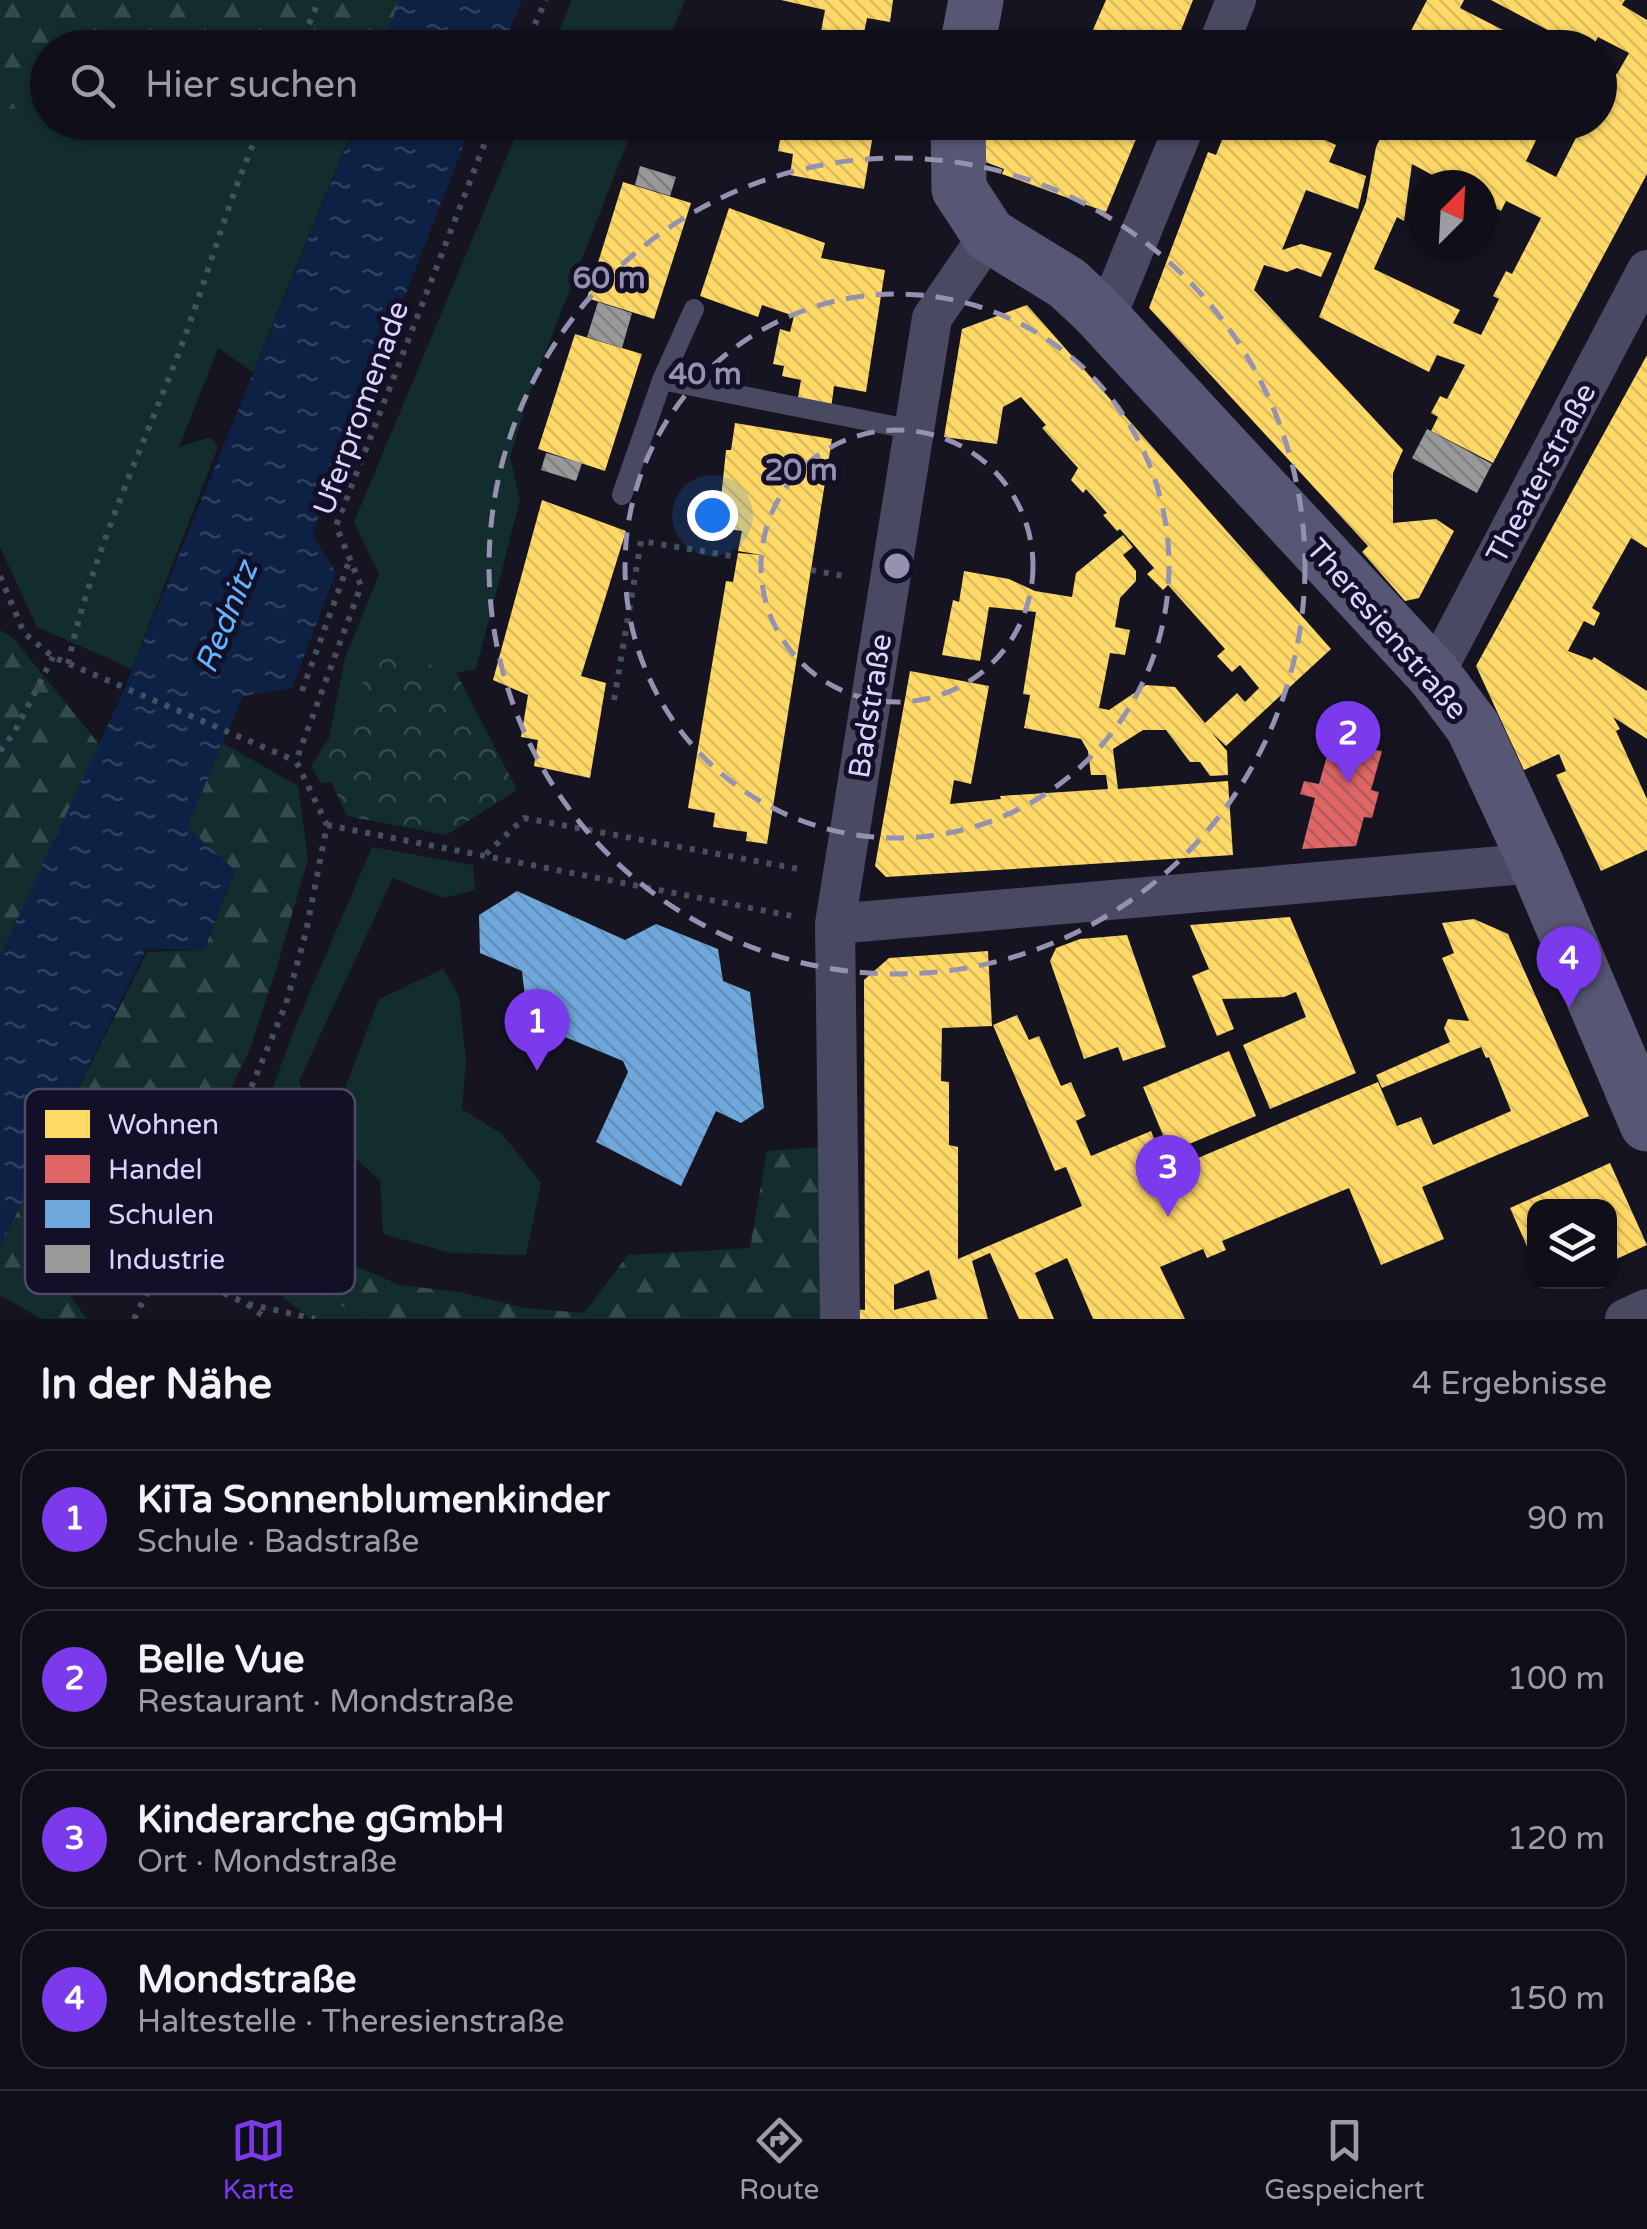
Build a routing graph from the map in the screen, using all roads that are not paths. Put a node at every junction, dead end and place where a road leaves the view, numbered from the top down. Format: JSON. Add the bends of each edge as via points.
{"nodes":[{"id":1,"x":976,"y":0,"type":"edge"},
{"id":2,"x":1236,"y":0,"type":"edge"},
{"id":3,"x":971,"y":30,"type":"edge"},
{"id":4,"x":1224,"y":30,"type":"edge"},
{"id":5,"x":958,"y":140,"type":"edge"},
{"id":6,"x":1179,"y":140,"type":"edge"},
{"id":7,"x":989,"y":236,"type":"junction"},
{"id":8,"x":1647,"y":270,"type":"edge"},
{"id":9,"x":694,"y":309,"type":"dead end"},
{"id":10,"x":1105,"y":320,"type":"junction"},
{"id":11,"x":662,"y":380,"type":"junction"},
{"id":12,"x":914,"y":430,"type":"junction"},
{"id":13,"x":622,"y":496,"type":"dead end"},
{"id":14,"x":1434,"y":675,"type":"junction"},
{"id":15,"x":1536,"y":864,"type":"junction"},
{"id":16,"x":835,"y":924,"type":"junction"},
{"id":17,"x":1647,"y":1124,"type":"edge"},
{"id":18,"x":1647,"y":1309,"type":"edge"},
{"id":19,"x":840,"y":1319,"type":"edge"},
{"id":20,"x":1626,"y":1319,"type":"edge"}],
"edges":[{"from":1,"to":3,"type":"street"},
{"from":2,"to":4,"type":"street"},
{"from":5,"to":7,"type":"street","via":[[959,189]]},
{"from":6,"to":10,"type":"street"},
{"from":7,"to":10,"type":"street","name":"Theresienstraße","via":[[1067,283]]},
{"from":7,"to":12,"type":"street","name":"Badstraße","via":[[932,318]]},
{"from":8,"to":14,"type":"street","name":"Theaterstraße"},
{"from":9,"to":11,"type":"lane"},
{"from":10,"to":14,"type":"street","name":"Theresienstraße"},
{"from":11,"to":12,"type":"lane"},
{"from":11,"to":13,"type":"lane"},
{"from":12,"to":16,"type":"street","name":"Badstraße"},
{"from":14,"to":15,"type":"street","name":"Theresienstraße","via":[[1474,727]]},
{"from":15,"to":16,"type":"street"},
{"from":15,"to":17,"type":"street","name":"Theresienstraße"},
{"from":16,"to":19,"type":"street","name":"Badstraße"},
{"from":18,"to":20,"type":"street"}]}
